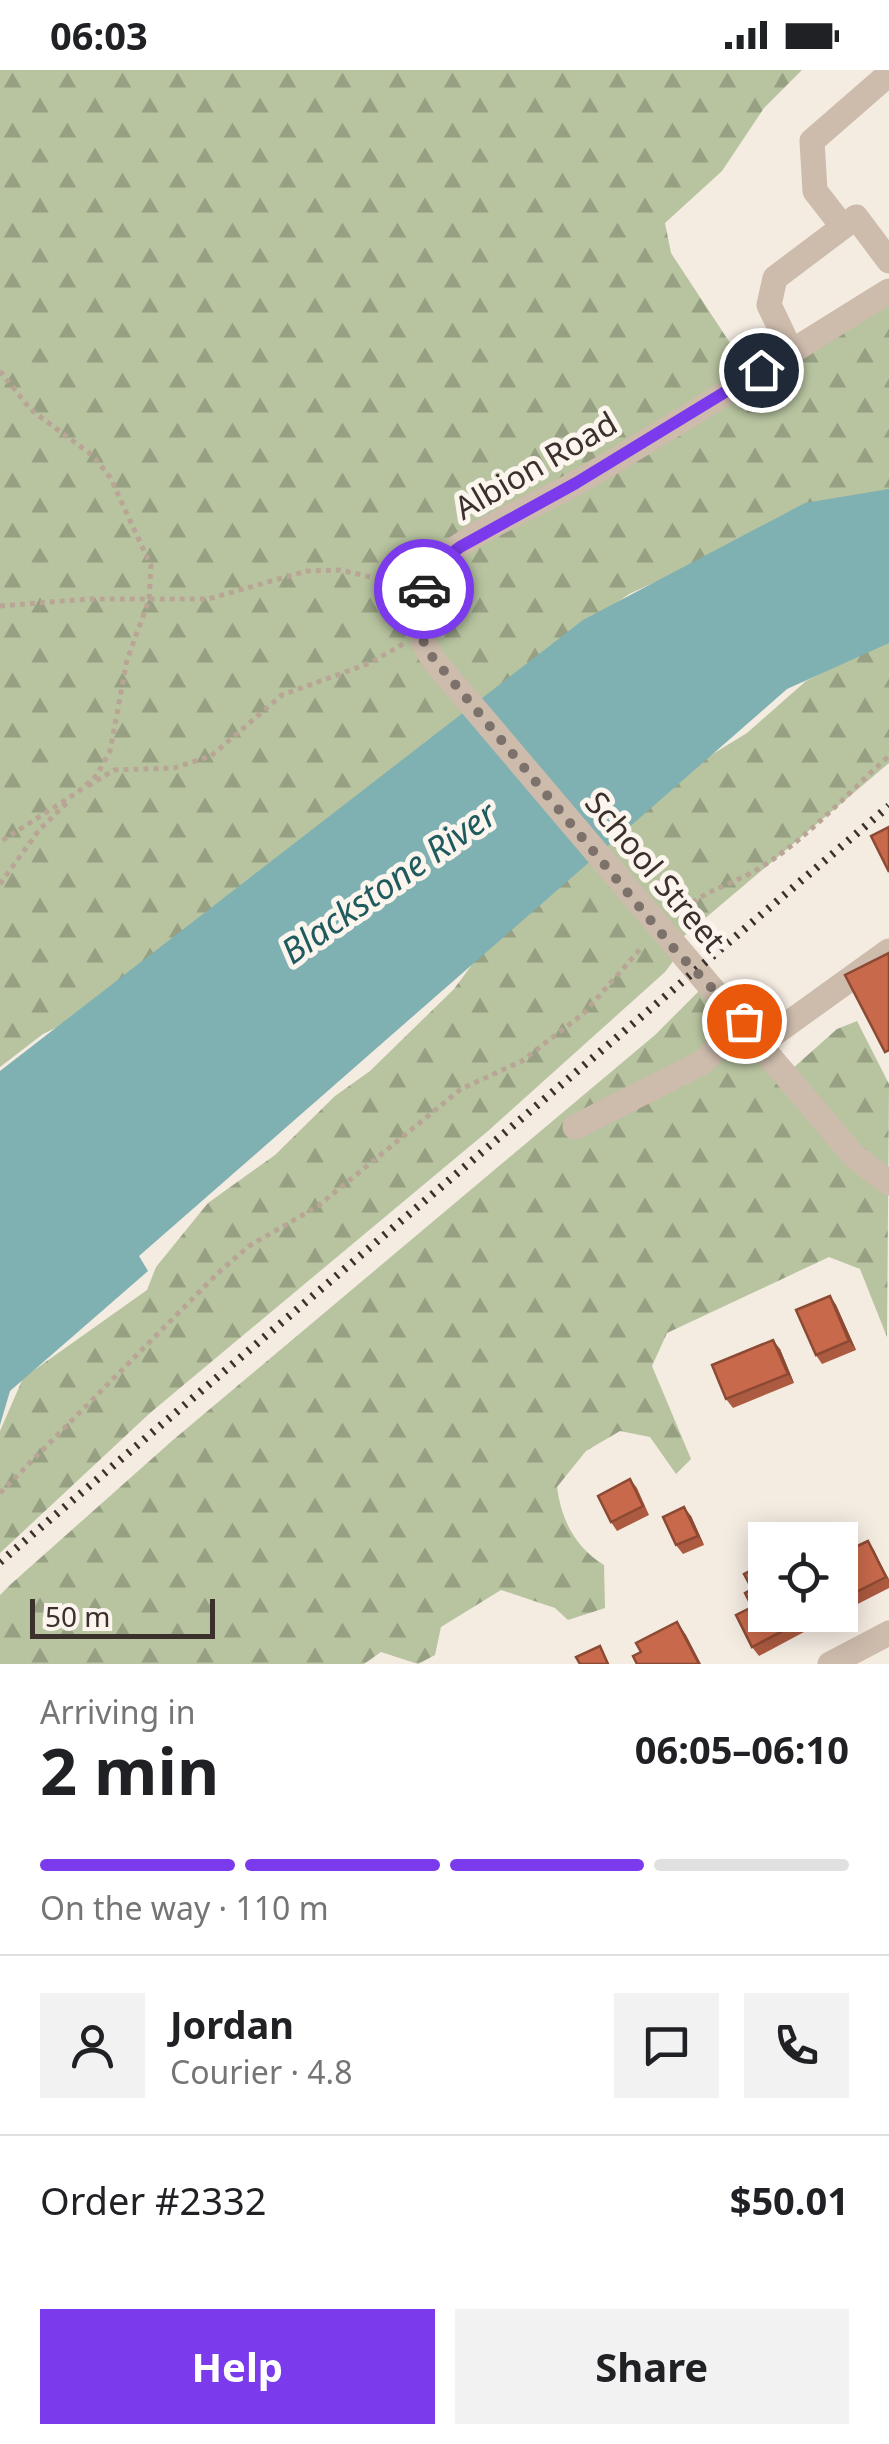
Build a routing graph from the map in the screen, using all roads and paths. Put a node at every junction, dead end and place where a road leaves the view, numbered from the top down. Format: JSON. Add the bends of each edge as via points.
{"nodes":[{"id":1,"x":889,"y":74,"type":"edge"},
{"id":2,"x":842,"y":228,"type":"junction"},
{"id":3,"x":889,"y":262,"type":"edge"},
{"id":4,"x":889,"y":291,"type":"edge"},
{"id":5,"x":792,"y":351,"type":"junction"},
{"id":6,"x":0,"y":371,"type":"edge"},
{"id":7,"x":424,"y":589,"type":"junction"},
{"id":8,"x":149,"y":600,"type":"junction"},
{"id":9,"x":0,"y":606,"type":"edge"},
{"id":10,"x":419,"y":634,"type":"junction"},
{"id":11,"x":889,"y":756,"type":"edge"},
{"id":12,"x":78,"y":792,"type":"junction"},
{"id":13,"x":0,"y":842,"type":"edge"},
{"id":14,"x":0,"y":884,"type":"edge"},
{"id":15,"x":659,"y":930,"type":"junction"},
{"id":16,"x":889,"y":952,"type":"edge"},
{"id":17,"x":744,"y":1021,"type":"junction"},
{"id":18,"x":761,"y":1043,"type":"junction"},
{"id":19,"x":575,"y":1127,"type":"dead end"},
{"id":20,"x":889,"y":1183,"type":"edge"},
{"id":21,"x":0,"y":1494,"type":"edge"},
{"id":22,"x":889,"y":1633,"type":"edge"},
{"id":23,"x":830,"y":1664,"type":"edge"}],
"edges":[{"from":1,"to":2,"type":"street","via":[[812,140],[815,191]]},
{"from":2,"to":3,"type":"street","via":[[856,218]]},
{"from":2,"to":5,"type":"street","via":[[774,278],[770,305]]},
{"from":4,"to":5,"type":"street","name":"Albion Road"},
{"from":5,"to":7,"type":"street","name":"Albion Road","via":[[460,547],[438,564]]},
{"from":6,"to":8,"type":"path","via":[[31,410],[92,455],[110,477],[150,566]]},
{"from":7,"to":8,"type":"path","via":[[340,570],[306,571],[208,599]]},
{"from":7,"to":10,"type":"street"},
{"from":8,"to":9,"type":"path"},
{"from":8,"to":12,"type":"path","via":[[126,660],[110,751]]},
{"from":10,"to":12,"type":"path","via":[[370,663],[282,695],[210,756],[174,768],[114,770]]},
{"from":10,"to":15,"type":"street","name":"School Street"},
{"from":11,"to":15,"type":"path","via":[[780,852],[705,890]]},
{"from":12,"to":13,"type":"path"},
{"from":12,"to":14,"type":"path","via":[[39,830]]},
{"from":15,"to":17,"type":"street","name":"School Street"},
{"from":15,"to":21,"type":"path","via":[[584,1013],[538,1049],[461,1089],[318,1206],[218,1273]]},
{"from":16,"to":18,"type":"street"},
{"from":17,"to":18,"type":"street","name":"School Street"},
{"from":17,"to":19,"type":"street","via":[[703,1062]]},
{"from":18,"to":20,"type":"street","name":"School Street","via":[[850,1149]]},
{"from":22,"to":23,"type":"street"}]}
